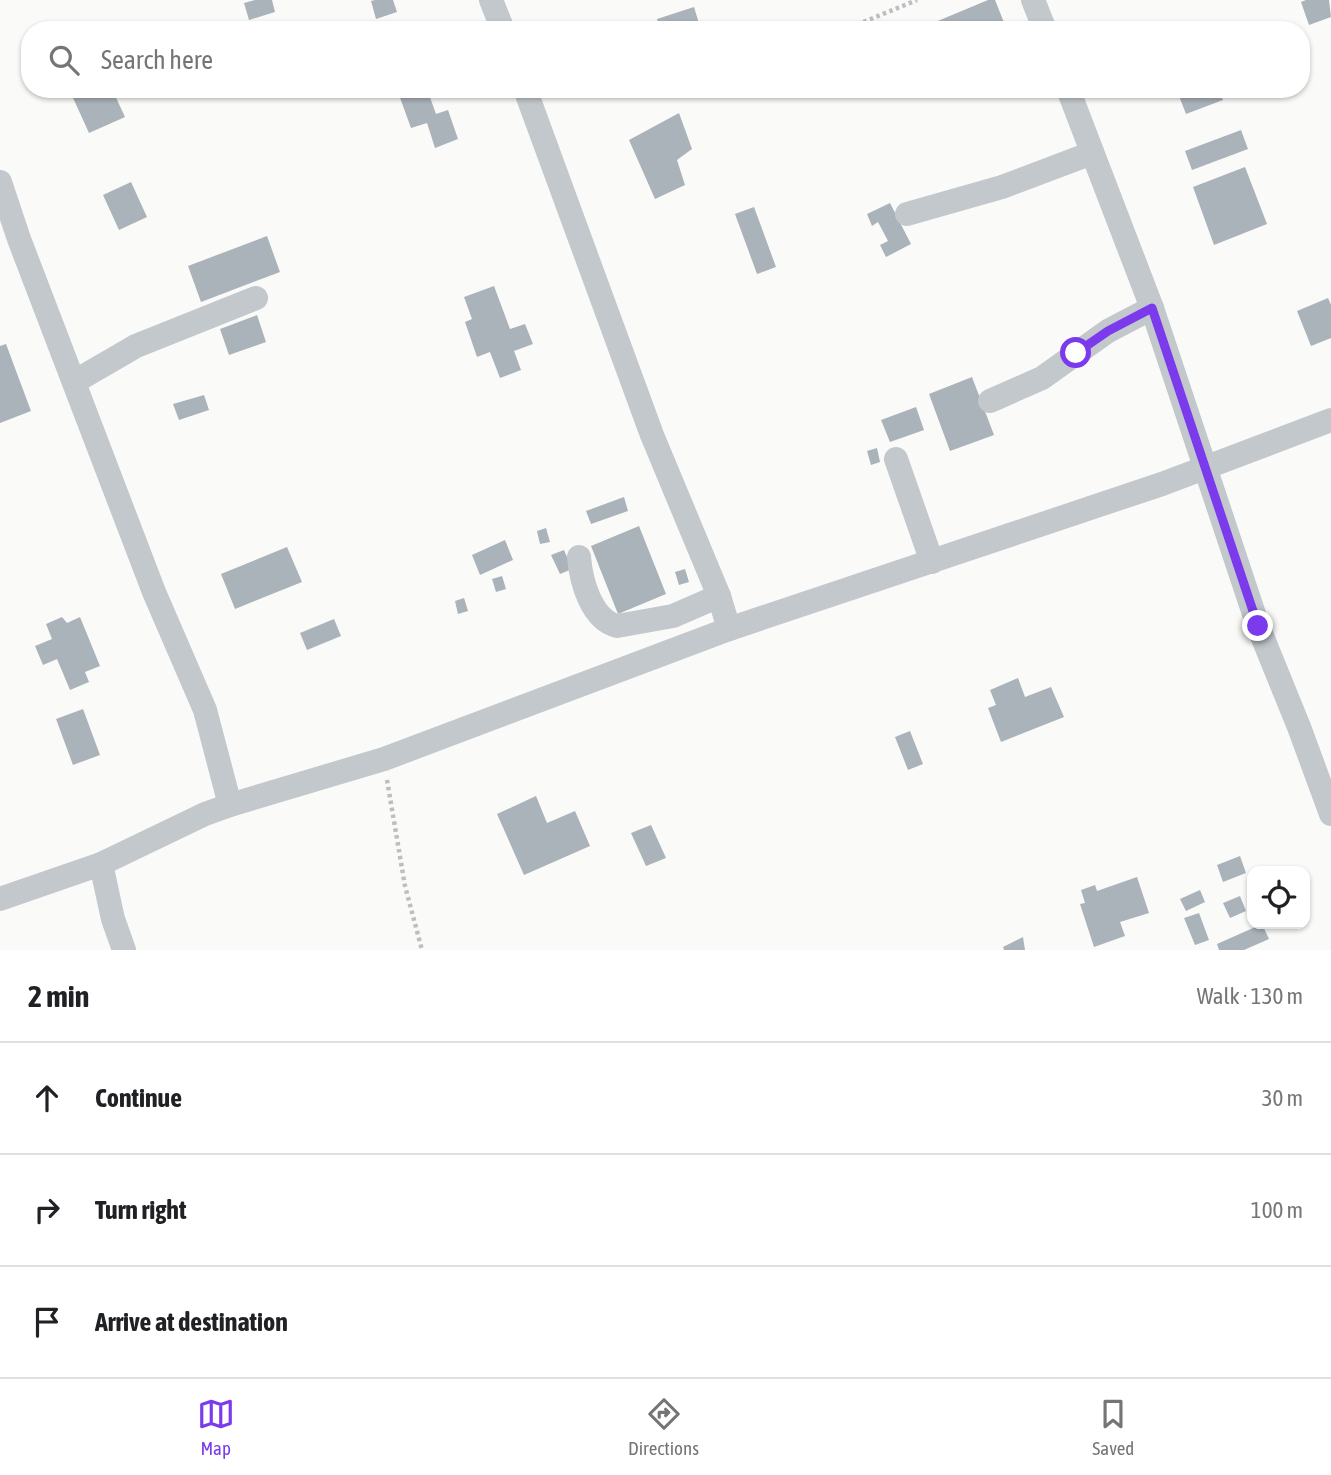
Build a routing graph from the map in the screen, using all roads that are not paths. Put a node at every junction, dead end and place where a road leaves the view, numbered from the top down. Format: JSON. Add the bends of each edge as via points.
{"nodes":[{"id":1,"x":491,"y":0,"type":"edge"},
{"id":2,"x":1033,"y":0,"type":"edge"},
{"id":3,"x":499,"y":21,"type":"edge"},
{"id":4,"x":1041,"y":21,"type":"edge"},
{"id":5,"x":528,"y":98,"type":"edge"},
{"id":6,"x":1071,"y":98,"type":"edge"},
{"id":7,"x":1092,"y":153,"type":"junction"},
{"id":8,"x":0,"y":182,"type":"edge"},
{"id":9,"x":907,"y":214,"type":"dead end"},
{"id":10,"x":257,"y":298,"type":"dead end"},
{"id":11,"x":1152,"y":308,"type":"junction"},
{"id":12,"x":74,"y":382,"type":"junction"},
{"id":13,"x":990,"y":401,"type":"dead end"},
{"id":14,"x":1331,"y":420,"type":"edge"},
{"id":15,"x":895,"y":459,"type":"dead end"},
{"id":16,"x":1204,"y":467,"type":"junction"},
{"id":17,"x":579,"y":558,"type":"dead end"},
{"id":18,"x":932,"y":562,"type":"junction"},
{"id":19,"x":719,"y":596,"type":"junction"},
{"id":20,"x":729,"y":629,"type":"junction"},
{"id":21,"x":230,"y":805,"type":"junction"},
{"id":22,"x":1331,"y":814,"type":"edge"},
{"id":23,"x":101,"y":864,"type":"junction"},
{"id":24,"x":0,"y":900,"type":"edge"},
{"id":25,"x":124,"y":950,"type":"edge"}],
"edges":[{"from":1,"to":3,"type":"street"},
{"from":2,"to":4,"type":"street"},
{"from":5,"to":19,"type":"street","via":[[652,435]]},
{"from":6,"to":7,"type":"street"},
{"from":7,"to":9,"type":"street","via":[[1002,187]]},
{"from":7,"to":11,"type":"street"},
{"from":8,"to":12,"type":"street"},
{"from":10,"to":12,"type":"street","via":[[136,346]]},
{"from":11,"to":13,"type":"street","via":[[1108,331],[1042,378]]},
{"from":11,"to":16,"type":"street"},
{"from":12,"to":21,"type":"street","via":[[154,592],[205,710]]},
{"from":14,"to":16,"type":"street"},
{"from":15,"to":18,"type":"street"},
{"from":16,"to":18,"type":"street"},
{"from":16,"to":22,"type":"street","via":[[1258,626]]},
{"from":17,"to":19,"type":"street","via":[[590,600],[611,625],[673,616]]},
{"from":18,"to":20,"type":"street"},
{"from":19,"to":20,"type":"street"},
{"from":20,"to":21,"type":"street","via":[[384,759]]},
{"from":21,"to":23,"type":"street"},
{"from":23,"to":24,"type":"street"},
{"from":23,"to":25,"type":"street"}]}
